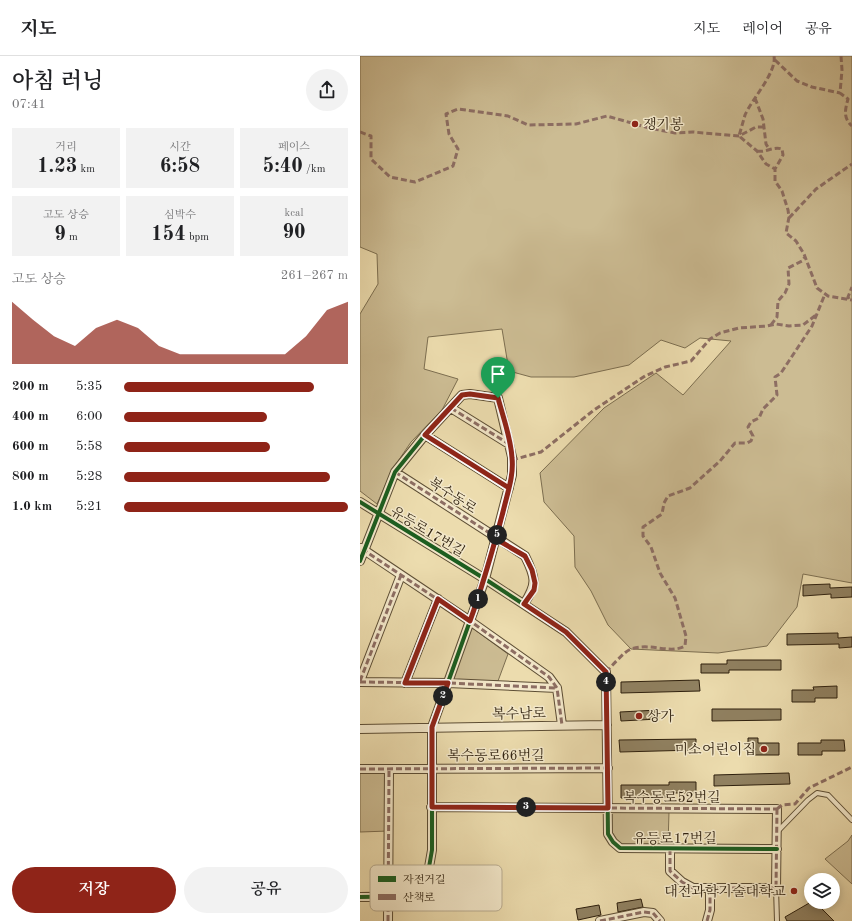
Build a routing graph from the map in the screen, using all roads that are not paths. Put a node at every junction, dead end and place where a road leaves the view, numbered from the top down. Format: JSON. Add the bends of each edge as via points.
{"nodes":[{"id":1,"x":451,"y":408,"type":"junction"},
{"id":2,"x":425,"y":435,"type":"junction"},
{"id":3,"x":509,"y":444,"type":"junction"},
{"id":4,"x":395,"y":472,"type":"junction"},
{"id":5,"x":509,"y":488,"type":"junction"},
{"id":6,"x":360,"y":502,"type":"edge"},
{"id":7,"x":379,"y":514,"type":"junction"},
{"id":8,"x":496,"y":539,"type":"junction"},
{"id":9,"x":362,"y":549,"type":"edge"},
{"id":10,"x":360,"y":561,"type":"edge"},
{"id":11,"x":401,"y":575,"type":"junction"},
{"id":12,"x":485,"y":579,"type":"junction"},
{"id":13,"x":438,"y":599,"type":"junction"},
{"id":14,"x":524,"y":604,"type":"junction"},
{"id":15,"x":470,"y":621,"type":"junction"},
{"id":16,"x":360,"y":682,"type":"edge"},
{"id":17,"x":405,"y":683,"type":"junction"},
{"id":18,"x":448,"y":683,"type":"junction"},
{"id":19,"x":557,"y":688,"type":"junction"},
{"id":20,"x":562,"y":725,"type":"junction"},
{"id":21,"x":607,"y":725,"type":"junction"},
{"id":22,"x":432,"y":727,"type":"junction"},
{"id":23,"x":360,"y":729,"type":"edge"},
{"id":24,"x":608,"y":768,"type":"junction"},
{"id":25,"x":360,"y":769,"type":"edge"},
{"id":26,"x":388,"y":769,"type":"junction"},
{"id":27,"x":432,"y":769,"type":"junction"},
{"id":28,"x":432,"y":807,"type":"junction"},
{"id":29,"x":608,"y":808,"type":"junction"},
{"id":30,"x":852,"y":820,"type":"edge"},
{"id":31,"x":777,"y":833,"type":"junction"},
{"id":32,"x":777,"y":848,"type":"junction"},
{"id":33,"x":670,"y":849,"type":"junction"},
{"id":34,"x":389,"y":865,"type":"edge"},
{"id":35,"x":429,"y":865,"type":"edge"},
{"id":36,"x":710,"y":888,"type":"junction"},
{"id":37,"x":776,"y":888,"type":"junction"},
{"id":38,"x":360,"y":897,"type":"edge"},
{"id":39,"x":370,"y":897,"type":"edge"},
{"id":40,"x":388,"y":911,"type":"edge"},
{"id":41,"x":388,"y":921,"type":"edge"},
{"id":42,"x":600,"y":921,"type":"edge"},
{"id":43,"x":660,"y":921,"type":"edge"},
{"id":44,"x":707,"y":921,"type":"edge"},
{"id":45,"x":776,"y":921,"type":"edge"}],
"edges":[{"from":1,"to":2,"type":"street"},
{"from":1,"to":3,"type":"street"},
{"from":1,"to":3,"type":"street","via":[[462,395],[498,398]]},
{"from":2,"to":4,"type":"street"},
{"from":2,"to":5,"type":"street"},
{"from":3,"to":5,"type":"street","via":[[512,457]]},
{"from":4,"to":7,"type":"street"},
{"from":4,"to":8,"type":"street","name":"복수동로"},
{"from":5,"to":8,"type":"street"},
{"from":6,"to":7,"type":"street","name":"유등로17번길"},
{"from":7,"to":9,"type":"street"},
{"from":7,"to":12,"type":"street","name":"유등로17번길"},
{"from":8,"to":12,"type":"street"},
{"from":8,"to":14,"type":"street","name":"복수동로","via":[[525,556],[532,570],[534,590]]},
{"from":9,"to":10,"type":"street"},
{"from":9,"to":11,"type":"street"},
{"from":11,"to":13,"type":"street"},
{"from":11,"to":16,"type":"street"},
{"from":12,"to":14,"type":"street","name":"유등로17번길"},
{"from":12,"to":15,"type":"street"},
{"from":13,"to":15,"type":"street"},
{"from":13,"to":17,"type":"street"},
{"from":14,"to":21,"type":"street","name":"유등로17번길","via":[[566,632],[606,672]]},
{"from":15,"to":18,"type":"street"},
{"from":15,"to":19,"type":"street","via":[[549,677]]},
{"from":16,"to":17,"type":"street"},
{"from":17,"to":18,"type":"street"},
{"from":18,"to":19,"type":"street"},
{"from":18,"to":22,"type":"street"},
{"from":19,"to":20,"type":"street"},
{"from":20,"to":21,"type":"street","name":"복수남로"},
{"from":20,"to":22,"type":"street","name":"복수남로"},
{"from":21,"to":24,"type":"street","name":"유등로17번길"},
{"from":22,"to":23,"type":"street","name":"복수남로"},
{"from":22,"to":27,"type":"street"},
{"from":24,"to":27,"type":"street","name":"복수동로66번길"},
{"from":24,"to":29,"type":"street","name":"유등로17번길"},
{"from":25,"to":26,"type":"street","name":"복수동로66번길"},
{"from":26,"to":27,"type":"street","name":"복수동로66번길"},
{"from":26,"to":34,"type":"street"},
{"from":27,"to":28,"type":"street"},
{"from":28,"to":29,"type":"street","name":"복수동로52번길"},
{"from":28,"to":35,"type":"street"},
{"from":29,"to":31,"type":"street","name":"복수동로52번길","via":[[777,809]]},
{"from":29,"to":33,"type":"street","name":"유등로17번길","via":[[608,834],[620,848]]},
{"from":30,"to":31,"type":"lane","via":[[828,795],[817,793]]},
{"from":31,"to":32,"type":"street","name":"복수동로52번길"},
{"from":32,"to":33,"type":"street","name":"유등로17번길"},
{"from":32,"to":37,"type":"street","name":"복수동로52번길"},
{"from":33,"to":36,"type":"street","via":[[670,871],[682,882],[694,888]]},
{"from":36,"to":37,"type":"street"},
{"from":36,"to":44,"type":"street"},
{"from":37,"to":45,"type":"lane"},
{"from":38,"to":39,"type":"street"},
{"from":40,"to":41,"type":"street"},
{"from":42,"to":43,"type":"street","via":[[644,912],[652,913]]}]}
